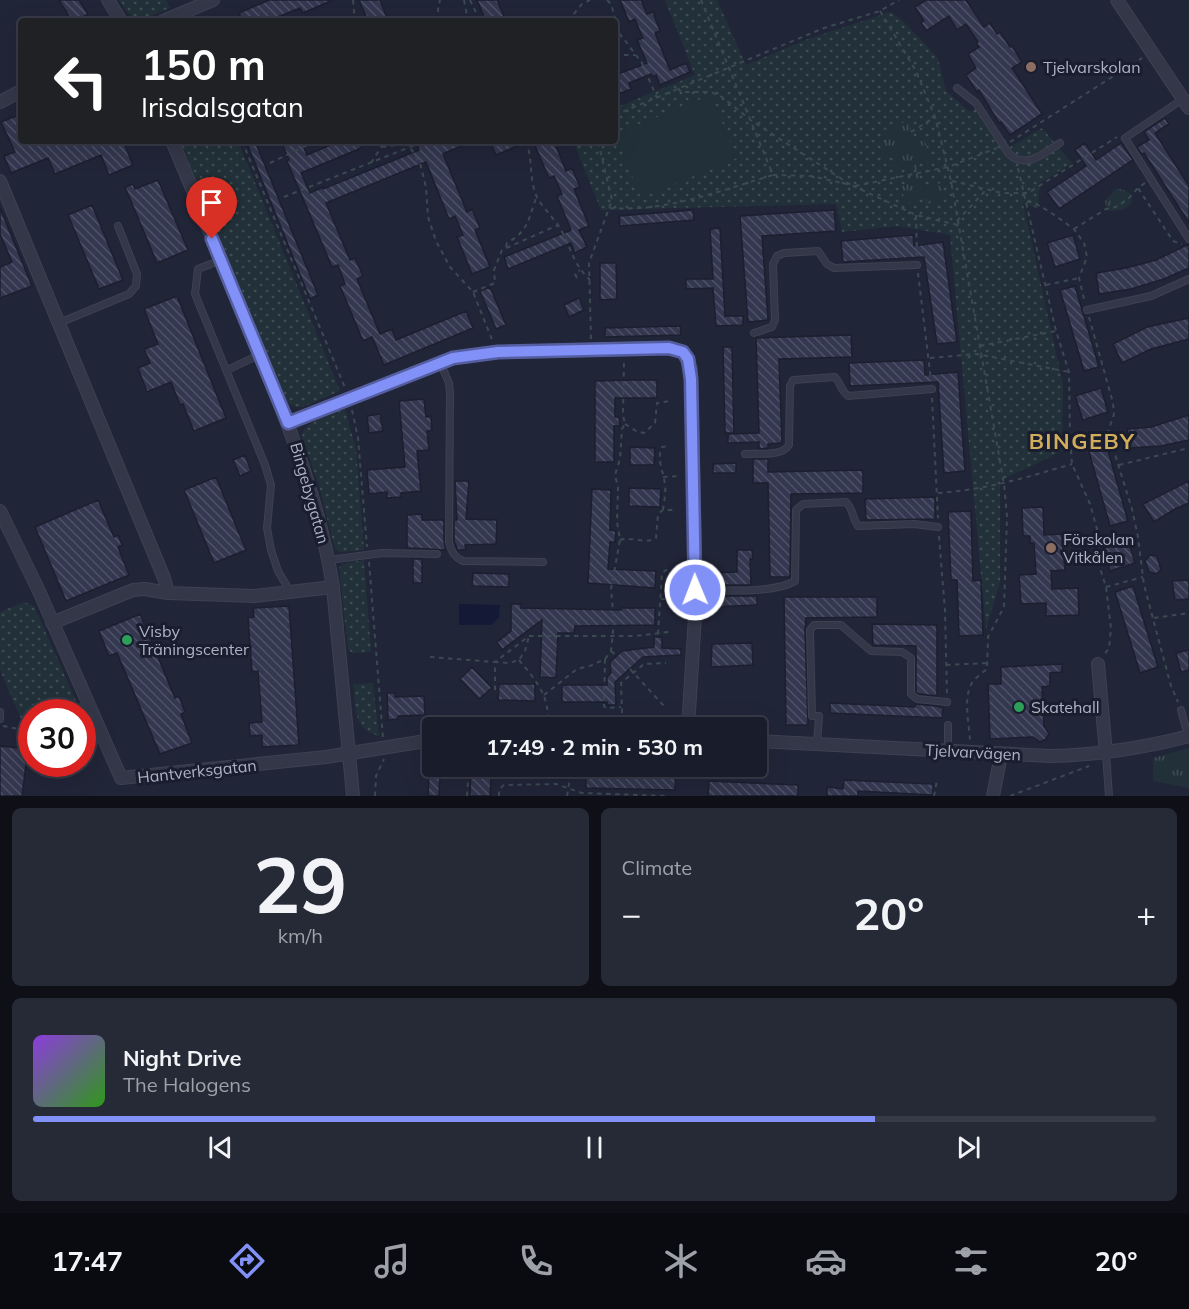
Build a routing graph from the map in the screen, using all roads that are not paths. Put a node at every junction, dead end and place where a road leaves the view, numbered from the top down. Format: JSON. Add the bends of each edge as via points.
{"nodes":[{"id":1,"x":108,"y":0,"type":"edge"},
{"id":2,"x":213,"y":0,"type":"edge"},
{"id":3,"x":1117,"y":0,"type":"edge"},
{"id":4,"x":119,"y":18,"type":"edge"},
{"id":5,"x":170,"y":18,"type":"edge"},
{"id":6,"x":957,"y":88,"type":"dead end"},
{"id":7,"x":18,"y":93,"type":"edge"},
{"id":8,"x":0,"y":102,"type":"edge"},
{"id":9,"x":1186,"y":104,"type":"edge"},
{"id":10,"x":1060,"y":143,"type":"dead end"},
{"id":11,"x":173,"y":144,"type":"edge"},
{"id":12,"x":0,"y":181,"type":"edge"},
{"id":13,"x":118,"y":226,"type":"dead end"},
{"id":14,"x":1188,"y":242,"type":"edge"},
{"id":15,"x":221,"y":260,"type":"junction"},
{"id":16,"x":917,"y":265,"type":"road end"},
{"id":17,"x":1189,"y":279,"type":"edge"},
{"id":18,"x":1087,"y":310,"type":"road end"},
{"id":19,"x":59,"y":323,"type":"junction"},
{"id":20,"x":754,"y":333,"type":"dead end"},
{"id":21,"x":260,"y":355,"type":"junction"},
{"id":22,"x":440,"y":362,"type":"junction"},
{"id":23,"x":227,"y":370,"type":"junction"},
{"id":24,"x":932,"y":389,"type":"road end"},
{"id":25,"x":288,"y":423,"type":"junction"},
{"id":26,"x":745,"y":454,"type":"dead end"},
{"id":27,"x":0,"y":511,"type":"edge"},
{"id":28,"x":938,"y":527,"type":"road end"},
{"id":29,"x":437,"y":554,"type":"dead end"},
{"id":30,"x":329,"y":560,"type":"junction"},
{"id":31,"x":543,"y":562,"type":"dead end"},
{"id":32,"x":333,"y":587,"type":"junction"},
{"id":33,"x":168,"y":593,"type":"junction"},
{"id":34,"x":291,"y":593,"type":"junction"},
{"id":35,"x":695,"y":595,"type":"junction"},
{"id":36,"x":52,"y":623,"type":"junction"},
{"id":37,"x":1098,"y":664,"type":"road end"},
{"id":38,"x":947,"y":702,"type":"road end"},
{"id":39,"x":1181,"y":710,"type":"road end"},
{"id":40,"x":0,"y":712,"type":"edge"},
{"id":41,"x":689,"y":717,"type":"edge"},
{"id":42,"x":0,"y":719,"type":"edge"},
{"id":43,"x":948,"y":725,"type":"dead end"},
{"id":44,"x":1189,"y":736,"type":"edge"},
{"id":45,"x":422,"y":742,"type":"edge"},
{"id":46,"x":767,"y":742,"type":"edge"},
{"id":47,"x":817,"y":744,"type":"junction"},
{"id":48,"x":948,"y":750,"type":"junction"},
{"id":49,"x":349,"y":754,"type":"junction"},
{"id":50,"x":1001,"y":755,"type":"junction"},
{"id":51,"x":1106,"y":758,"type":"junction"},
{"id":52,"x":353,"y":796,"type":"edge"},
{"id":53,"x":993,"y":796,"type":"edge"},
{"id":54,"x":1108,"y":796,"type":"edge"}],
"edges":[{"from":1,"to":4,"type":"street"},
{"from":2,"to":5,"type":"street"},
{"from":3,"to":9,"type":"street"},
{"from":6,"to":10,"type":"lane","via":[[976,103],[1017,160],[1034,159]]},
{"from":7,"to":8,"type":"street"},
{"from":9,"to":14,"type":"lane","via":[[1125,138]]},
{"from":11,"to":15,"type":"street","name":"Bingebygatan"},
{"from":12,"to":19,"type":"street"},
{"from":13,"to":19,"type":"lane","via":[[137,274],[136,286],[129,294]]},
{"from":15,"to":21,"type":"street","name":"Bingebygatan"},
{"from":15,"to":23,"type":"lane","via":[[198,269],[195,294]]},
{"from":16,"to":20,"type":"lane","via":[[834,268],[818,251],[784,253],[773,264],[776,320],[772,327]]},
{"from":17,"to":18,"type":"lane","via":[[1150,296]]},
{"from":19,"to":33,"type":"street"},
{"from":21,"to":23,"type":"lane"},
{"from":21,"to":25,"type":"street","name":"Bingebygatan"},
{"from":22,"to":25,"type":"street"},
{"from":22,"to":31,"type":"lane","via":[[450,393],[451,551],[463,561]]},
{"from":22,"to":35,"type":"street","via":[[498,352],[624,348],[683,352],[691,379]]},
{"from":23,"to":34,"type":"lane","via":[[271,485],[267,528],[271,550]]},
{"from":24,"to":26,"type":"lane","via":[[848,396],[835,377],[793,380],[789,445],[780,452]]},
{"from":25,"to":30,"type":"street","name":"Bingebygatan","via":[[307,474]]},
{"from":27,"to":36,"type":"street","name":"Hantverksgatan"},
{"from":28,"to":35,"type":"lane","via":[[858,526],[846,501],[803,504],[796,510],[795,581],[780,587]]},
{"from":29,"to":30,"type":"lane","via":[[382,553]]},
{"from":30,"to":32,"type":"street","name":"Bingebygatan"},
{"from":32,"to":34,"type":"street"},
{"from":32,"to":49,"type":"street","name":"Bingebygatan"},
{"from":33,"to":34,"type":"street"},
{"from":33,"to":36,"type":"street","via":[[133,590]]},
{"from":35,"to":41,"type":"street"},
{"from":36,"to":49,"type":"street","name":"Hantverksgatan","via":[[121,778]]},
{"from":37,"to":51,"type":"street"},
{"from":38,"to":47,"type":"lane","via":[[917,699],[910,694],[911,658],[902,652],[871,651],[841,625],[814,625],[810,630],[811,677],[812,716],[819,716]]},
{"from":39,"to":44,"type":"lane"},
{"from":40,"to":42,"type":"lane"},
{"from":43,"to":48,"type":"lane"},
{"from":44,"to":51,"type":"street","name":"Tjelvarvägen"},
{"from":45,"to":49,"type":"street"},
{"from":46,"to":47,"type":"street","name":"Tjelvarvägen"},
{"from":47,"to":48,"type":"street","name":"Tjelvarvägen"},
{"from":48,"to":50,"type":"street","name":"Tjelvarvägen"},
{"from":49,"to":52,"type":"street","name":"Bingebygatan"},
{"from":50,"to":51,"type":"street","name":"Tjelvarvägen"},
{"from":50,"to":53,"type":"street"},
{"from":51,"to":54,"type":"lane"}]}
